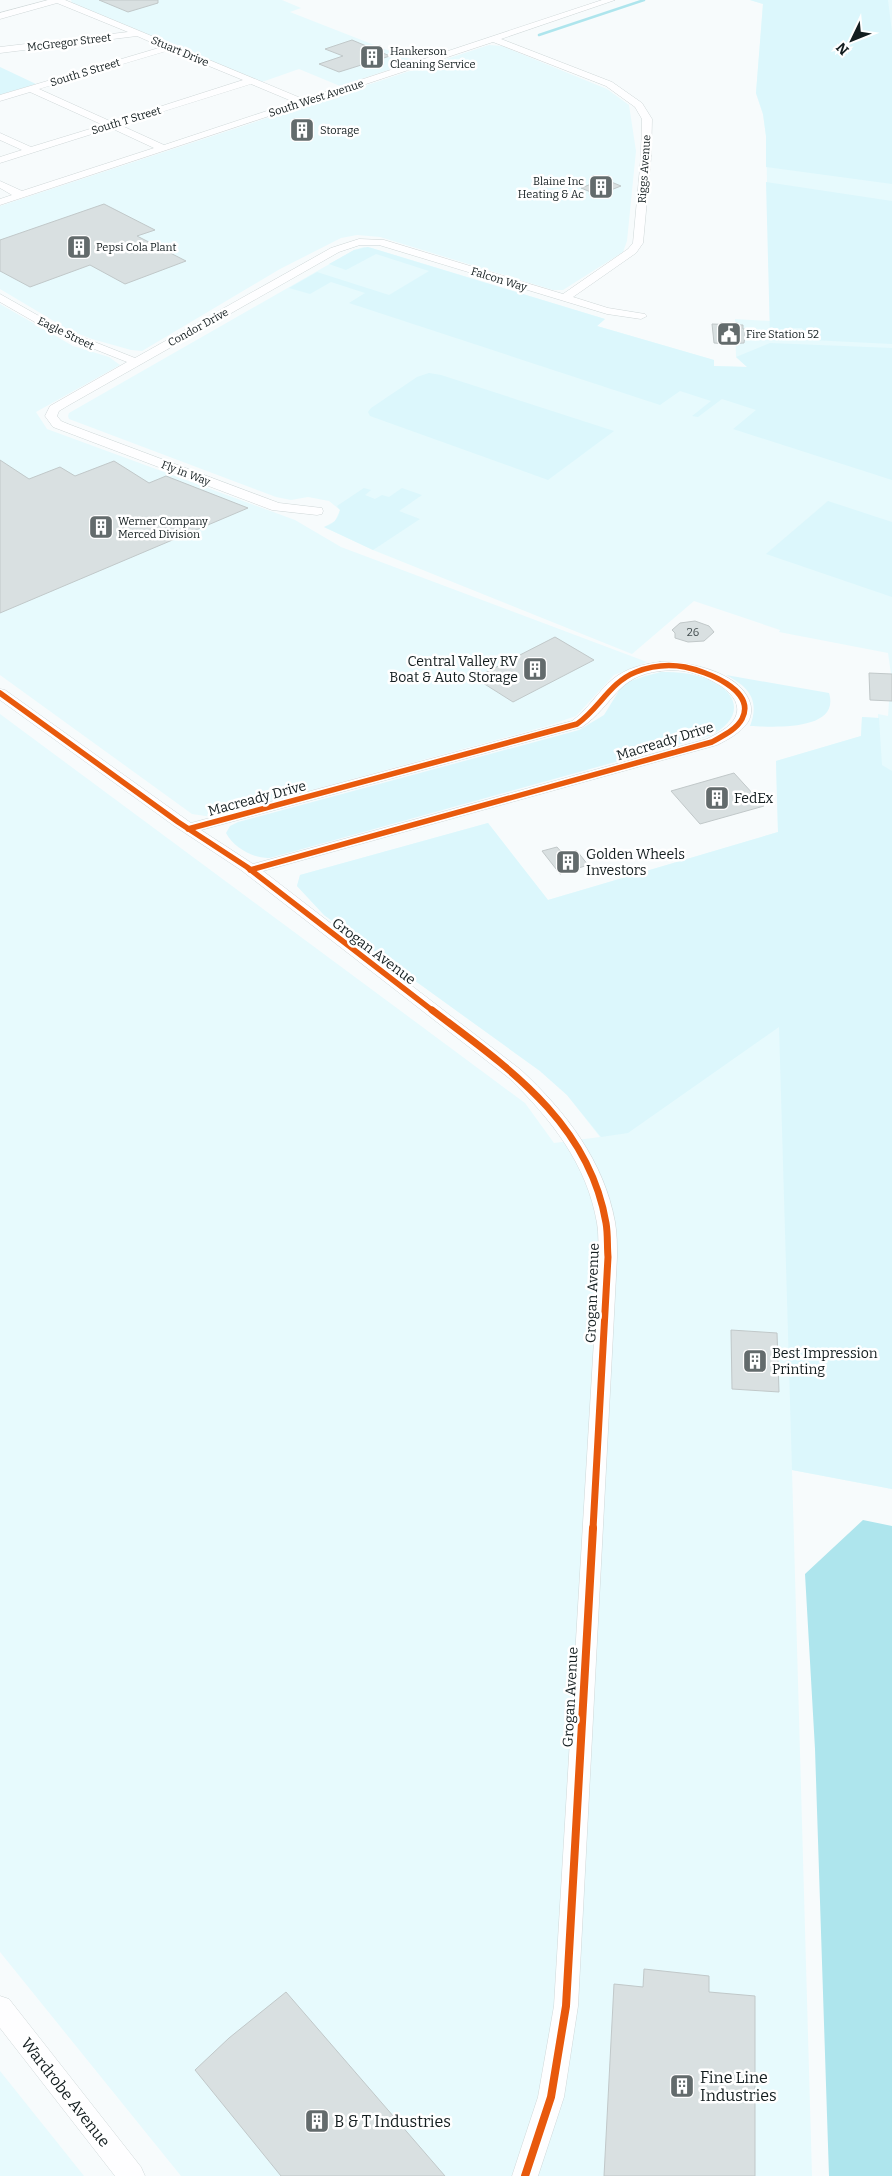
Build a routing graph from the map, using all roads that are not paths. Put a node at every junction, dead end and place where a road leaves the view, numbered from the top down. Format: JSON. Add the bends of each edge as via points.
{"nodes":[{"id":1,"x":58,"y":0,"type":"edge"},
{"id":2,"x":611,"y":0,"type":"edge"},
{"id":3,"x":6,"y":6,"type":"dead end"},
{"id":4,"x":18,"y":11,"type":"junction"},
{"id":5,"x":0,"y":16,"type":"edge"},
{"id":6,"x":138,"y":34,"type":"junction"},
{"id":7,"x":494,"y":39,"type":"junction"},
{"id":8,"x":170,"y":47,"type":"junction"},
{"id":9,"x":0,"y":50,"type":"edge"},
{"id":10,"x":251,"y":81,"type":"junction"},
{"id":11,"x":31,"y":89,"type":"junction"},
{"id":12,"x":0,"y":98,"type":"edge"},
{"id":13,"x":303,"y":102,"type":"junction"},
{"id":14,"x":111,"y":125,"type":"junction"},
{"id":15,"x":0,"y":136,"type":"edge"},
{"id":16,"x":163,"y":148,"type":"junction"},
{"id":17,"x":30,"y":150,"type":"junction"},
{"id":18,"x":0,"y":160,"type":"edge"},
{"id":19,"x":0,"y":184,"type":"edge"},
{"id":20,"x":22,"y":195,"type":"junction"},
{"id":21,"x":0,"y":202,"type":"edge"},
{"id":22,"x":359,"y":242,"type":"joint"},
{"id":23,"x":0,"y":297,"type":"edge"},
{"id":24,"x":564,"y":298,"type":"junction"},
{"id":25,"x":641,"y":316,"type":"dead end"},
{"id":26,"x":136,"y":362,"type":"junction"},
{"id":27,"x":57,"y":424,"type":"joint"},
{"id":28,"x":318,"y":511,"type":"dead end"},
{"id":29,"x":0,"y":693,"type":"edge"},
{"id":30,"x":188,"y":829,"type":"junction"},
{"id":31,"x":250,"y":870,"type":"junction"},
{"id":32,"x":0,"y":2008,"type":"edge"},
{"id":33,"x":132,"y":2176,"type":"edge"},
{"id":34,"x":526,"y":2176,"type":"edge"}],
"edges":[{"from":1,"to":4,"type":"street"},
{"from":1,"to":6,"type":"street","name":"Stuart Drive"},
{"from":2,"to":7,"type":"street","name":"South West Avenue"},
{"from":3,"to":4,"type":"street"},
{"from":4,"to":5,"type":"street"},
{"from":6,"to":8,"type":"street","name":"Stuart Drive"},
{"from":6,"to":9,"type":"street","name":"McGregor Street"},
{"from":7,"to":13,"type":"street","name":"South West Avenue"},
{"from":7,"to":24,"type":"street","name":"Riggs Avenue","via":[[609,84],[639,105],[646,119],[638,243],[632,251]]},
{"from":8,"to":10,"type":"street","name":"Stuart Drive"},
{"from":8,"to":11,"type":"street","name":"South S Street"},
{"from":10,"to":13,"type":"street","name":"Stuart Drive"},
{"from":10,"to":14,"type":"street","name":"South T Street"},
{"from":11,"to":12,"type":"street","name":"South S Street"},
{"from":11,"to":14,"type":"street"},
{"from":13,"to":16,"type":"street","name":"South West Avenue"},
{"from":14,"to":16,"type":"street"},
{"from":14,"to":17,"type":"street","name":"South T Street"},
{"from":15,"to":17,"type":"street"},
{"from":16,"to":20,"type":"street","name":"South West Avenue"},
{"from":17,"to":18,"type":"street","name":"South T Street"},
{"from":19,"to":20,"type":"street"},
{"from":20,"to":21,"type":"street","name":"South West Avenue"},
{"from":22,"to":24,"type":"street","name":"Falcon Way","via":[[380,242]]},
{"from":22,"to":26,"type":"street","name":"Condor Drive","via":[[335,250]]},
{"from":23,"to":26,"type":"street","name":"Eagle Street","via":[[58,331]]},
{"from":24,"to":25,"type":"street","name":"Falcon Way","via":[[607,311]]},
{"from":26,"to":27,"type":"street","name":"Condor Drive","via":[[54,409],[51,416]]},
{"from":27,"to":28,"type":"street","name":"Fly in Way","via":[[277,508]]},
{"from":29,"to":30,"type":"street","name":"Grogan Avenue"},
{"from":30,"to":31,"type":"street","name":"Grogan Avenue"},
{"from":30,"to":31,"type":"street","name":"Macready Drive","via":[[577,724],[594,712],[618,680],[637,671],[685,667],[710,674],[733,687],[745,705],[743,717],[734,728],[712,742]]},
{"from":31,"to":34,"type":"street","name":"Grogan Avenue","via":[[534,1091],[566,1129],[591,1170],[606,1223],[608,1257],[566,2006],[551,2097]]},
{"from":32,"to":33,"type":"street","name":"Wardrobe Avenue"}]}
